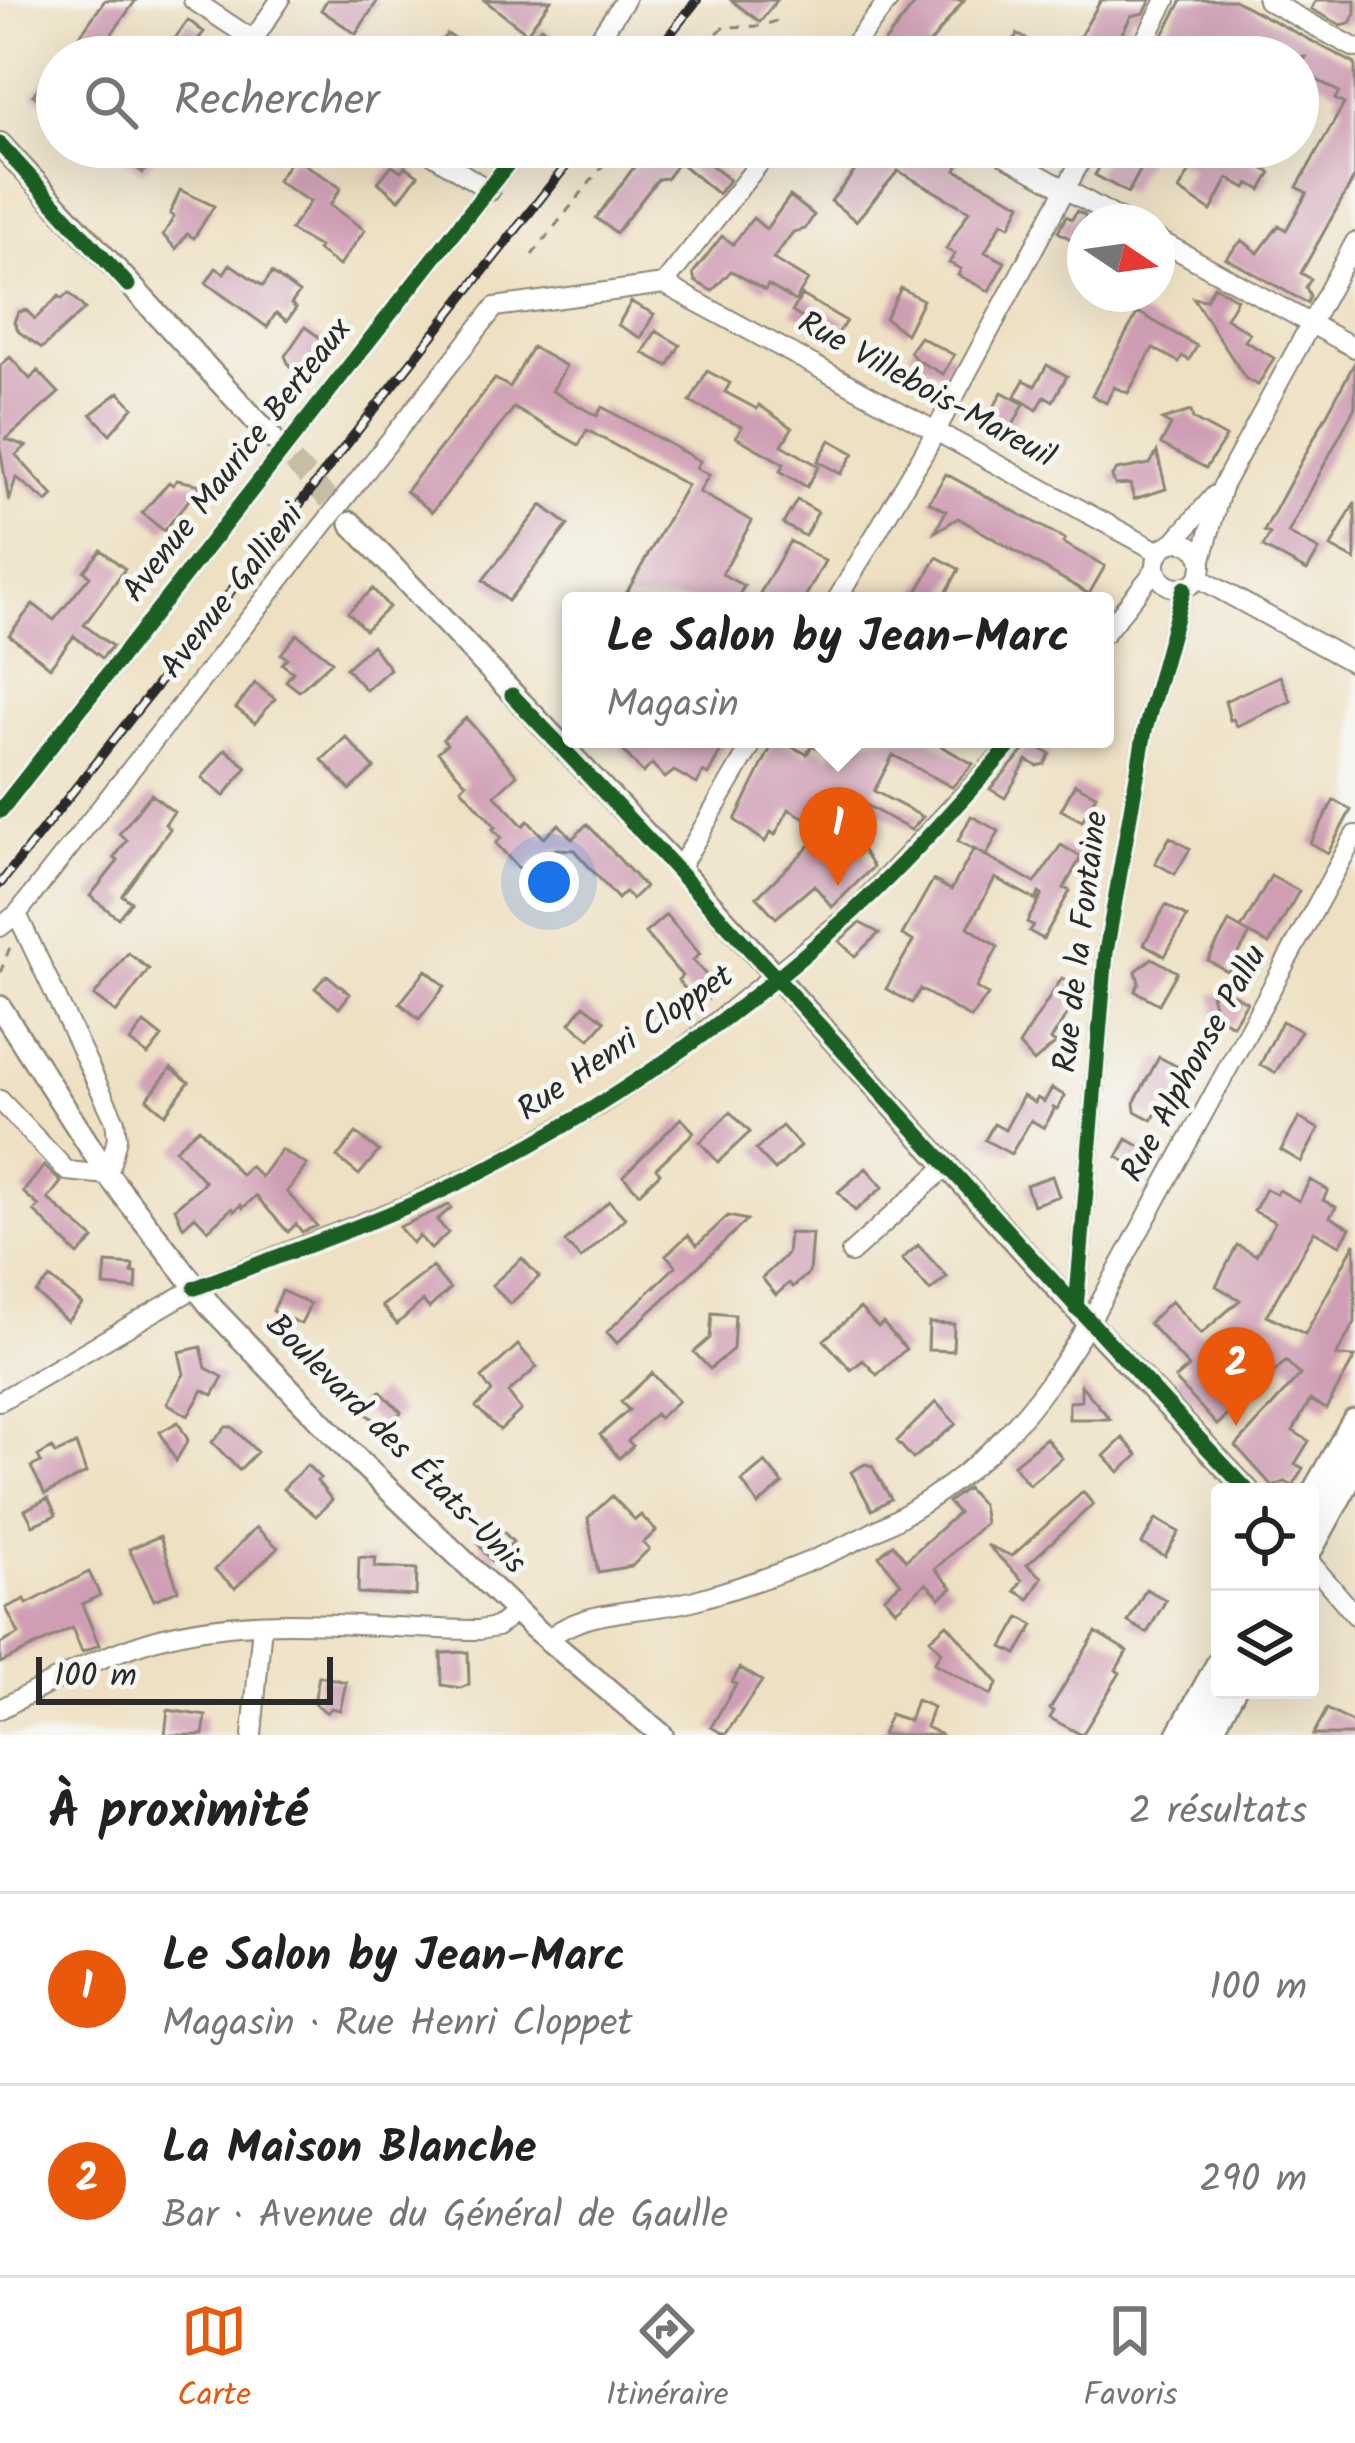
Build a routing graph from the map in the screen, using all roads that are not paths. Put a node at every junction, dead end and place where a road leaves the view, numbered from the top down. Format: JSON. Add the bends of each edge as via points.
{"nodes":[{"id":1,"x":193,"y":0,"type":"edge"},
{"id":2,"x":280,"y":0,"type":"edge"},
{"id":3,"x":625,"y":0,"type":"edge"},
{"id":4,"x":889,"y":0,"type":"edge"},
{"id":5,"x":1166,"y":0,"type":"edge"},
{"id":6,"x":1267,"y":0,"type":"edge"},
{"id":7,"x":248,"y":36,"type":"edge"},
{"id":8,"x":257,"y":36,"type":"edge"},
{"id":9,"x":600,"y":36,"type":"edge"},
{"id":10,"x":861,"y":36,"type":"edge"},
{"id":11,"x":1147,"y":36,"type":"edge"},
{"id":12,"x":1353,"y":43,"type":"edge"},
{"id":13,"x":0,"y":144,"type":"edge"},
{"id":14,"x":455,"y":168,"type":"edge"},
{"id":15,"x":506,"y":168,"type":"edge"},
{"id":16,"x":755,"y":168,"type":"edge"},
{"id":17,"x":1027,"y":168,"type":"edge"},
{"id":18,"x":1076,"y":168,"type":"edge"},
{"id":19,"x":1065,"y":189,"type":"junction"},
{"id":20,"x":490,"y":190,"type":"junction"},
{"id":21,"x":1092,"y":204,"type":"edge"},
{"id":22,"x":1355,"y":242,"type":"edge"},
{"id":23,"x":1175,"y":249,"type":"edge"},
{"id":24,"x":664,"y":284,"type":"junction"},
{"id":25,"x":1310,"y":323,"type":"junction"},
{"id":26,"x":1355,"y":348,"type":"edge"},
{"id":27,"x":934,"y":431,"type":"junction"},
{"id":28,"x":272,"y":438,"type":"tunnel mouth"},
{"id":29,"x":1222,"y":487,"type":"junction"},
{"id":30,"x":351,"y":523,"type":"tunnel mouth"},
{"id":31,"x":1163,"y":554,"type":"junction"},
{"id":32,"x":1195,"y":575,"type":"junction"},
{"id":33,"x":841,"y":592,"type":"edge"},
{"id":34,"x":1114,"y":621,"type":"edge"},
{"id":35,"x":1355,"y":664,"type":"edge"},
{"id":36,"x":562,"y":746,"type":"edge"},
{"id":37,"x":564,"y":748,"type":"edge"},
{"id":38,"x":750,"y":748,"type":"edge"},
{"id":39,"x":1008,"y":748,"type":"edge"},
{"id":40,"x":0,"y":811,"type":"edge"},
{"id":41,"x":1355,"y":836,"type":"edge"},
{"id":42,"x":679,"y":869,"type":"junction"},
{"id":43,"x":17,"y":914,"type":"junction"},
{"id":44,"x":0,"y":927,"type":"edge"},
{"id":45,"x":777,"y":976,"type":"junction"},
{"id":46,"x":0,"y":1007,"type":"edge"},
{"id":47,"x":0,"y":1100,"type":"edge"},
{"id":48,"x":949,"y":1164,"type":"junction"},
{"id":49,"x":108,"y":1175,"type":"junction"},
{"id":50,"x":851,"y":1253,"type":"dead end"},
{"id":51,"x":195,"y":1288,"type":"junction"},
{"id":52,"x":1083,"y":1316,"type":"junction"},
{"id":53,"x":0,"y":1401,"type":"edge"},
{"id":54,"x":1355,"y":1423,"type":"edge"},
{"id":55,"x":1355,"y":1463,"type":"edge"},
{"id":56,"x":1241,"y":1483,"type":"edge"},
{"id":57,"x":1319,"y":1486,"type":"edge"},
{"id":58,"x":1319,"y":1529,"type":"edge"},
{"id":59,"x":1319,"y":1573,"type":"edge"},
{"id":60,"x":516,"y":1612,"type":"junction"},
{"id":61,"x":1355,"y":1615,"type":"edge"},
{"id":62,"x":262,"y":1624,"type":"junction"},
{"id":63,"x":548,"y":1640,"type":"junction"},
{"id":64,"x":1211,"y":1681,"type":"edge"},
{"id":65,"x":1226,"y":1699,"type":"edge"},
{"id":66,"x":0,"y":1709,"type":"edge"},
{"id":67,"x":252,"y":1735,"type":"edge"},
{"id":68,"x":662,"y":1735,"type":"edge"},
{"id":69,"x":1181,"y":1735,"type":"edge"},
{"id":70,"x":1206,"y":1735,"type":"edge"}],
"edges":[{"from":1,"to":7,"type":"street"},
{"from":2,"to":8,"type":"street"},
{"from":3,"to":9,"type":"street"},
{"from":4,"to":10,"type":"street"},
{"from":5,"to":11,"type":"street"},
{"from":6,"to":12,"type":"street"},
{"from":13,"to":28,"type":"street"},
{"from":14,"to":20,"type":"street"},
{"from":15,"to":20,"type":"street","name":"Avenue Maurice Berteaux"},
{"from":16,"to":24,"type":"street"},
{"from":17,"to":19,"type":"street"},
{"from":18,"to":19,"type":"street"},
{"from":19,"to":21,"type":"street"},
{"from":19,"to":27,"type":"street"},
{"from":20,"to":40,"type":"street","name":"Avenue Maurice Berteaux"},
{"from":22,"to":25,"type":"street"},
{"from":23,"to":25,"type":"street"},
{"from":24,"to":27,"type":"street","name":"Rue Villebois-Mareuil"},
{"from":24,"to":43,"type":"street","name":"Avenue Gallieni","via":[[495,307]]},
{"from":25,"to":26,"type":"street"},
{"from":25,"to":29,"type":"street"},
{"from":27,"to":31,"type":"street","name":"Rue Villebois-Mareuil"},
{"from":27,"to":33,"type":"street"},
{"from":29,"to":31,"type":"street"},
{"from":29,"to":32,"type":"street"},
{"from":30,"to":36,"type":"street"},
{"from":31,"to":32,"type":"street","via":[[1166,584]]},
{"from":31,"to":32,"type":"street","via":[[1192,544]]},
{"from":31,"to":34,"type":"street"},
{"from":32,"to":35,"type":"street"},
{"from":32,"to":52,"type":"street","name":"Rue de la Fontaine","via":[[1145,730],[1106,952]]},
{"from":37,"to":42,"type":"street"},
{"from":38,"to":42,"type":"street"},
{"from":39,"to":45,"type":"street","name":"Rue Henri Cloppet","via":[[855,910]]},
{"from":41,"to":52,"type":"street","name":"Rue Alphonse Pallu"},
{"from":42,"to":45,"type":"street"},
{"from":43,"to":44,"type":"street"},
{"from":43,"to":49,"type":"street","via":[[115,1120]]},
{"from":45,"to":48,"type":"street"},
{"from":45,"to":51,"type":"street","name":"Rue Henri Cloppet","via":[[675,1055],[488,1168]]},
{"from":46,"to":49,"type":"street","name":"Boulevard des États-Unis"},
{"from":47,"to":49,"type":"street","via":[[68,1171]]},
{"from":48,"to":50,"type":"street"},
{"from":48,"to":52,"type":"street"},
{"from":49,"to":51,"type":"street","name":"Boulevard des États-Unis"},
{"from":51,"to":53,"type":"street","name":"Rue Henri Cloppet"},
{"from":51,"to":60,"type":"street","name":"Boulevard des États-Unis","via":[[347,1450]]},
{"from":52,"to":56,"type":"street"},
{"from":52,"to":63,"type":"street","name":"Rue Alphonse Pallu","via":[[1040,1394],[1000,1441],[908,1510],[764,1579],[567,1624]]},
{"from":54,"to":57,"type":"main road"},
{"from":55,"to":58,"type":"main road"},
{"from":59,"to":61,"type":"street"},
{"from":60,"to":62,"type":"street","via":[[479,1630]]},
{"from":60,"to":63,"type":"street","name":"Boulevard des États-Unis"},
{"from":62,"to":66,"type":"street","via":[[165,1636]]},
{"from":62,"to":67,"type":"street"},
{"from":63,"to":68,"type":"street","name":"Boulevard des États-Unis"},
{"from":64,"to":69,"type":"main road"},
{"from":65,"to":70,"type":"main road"}]}
